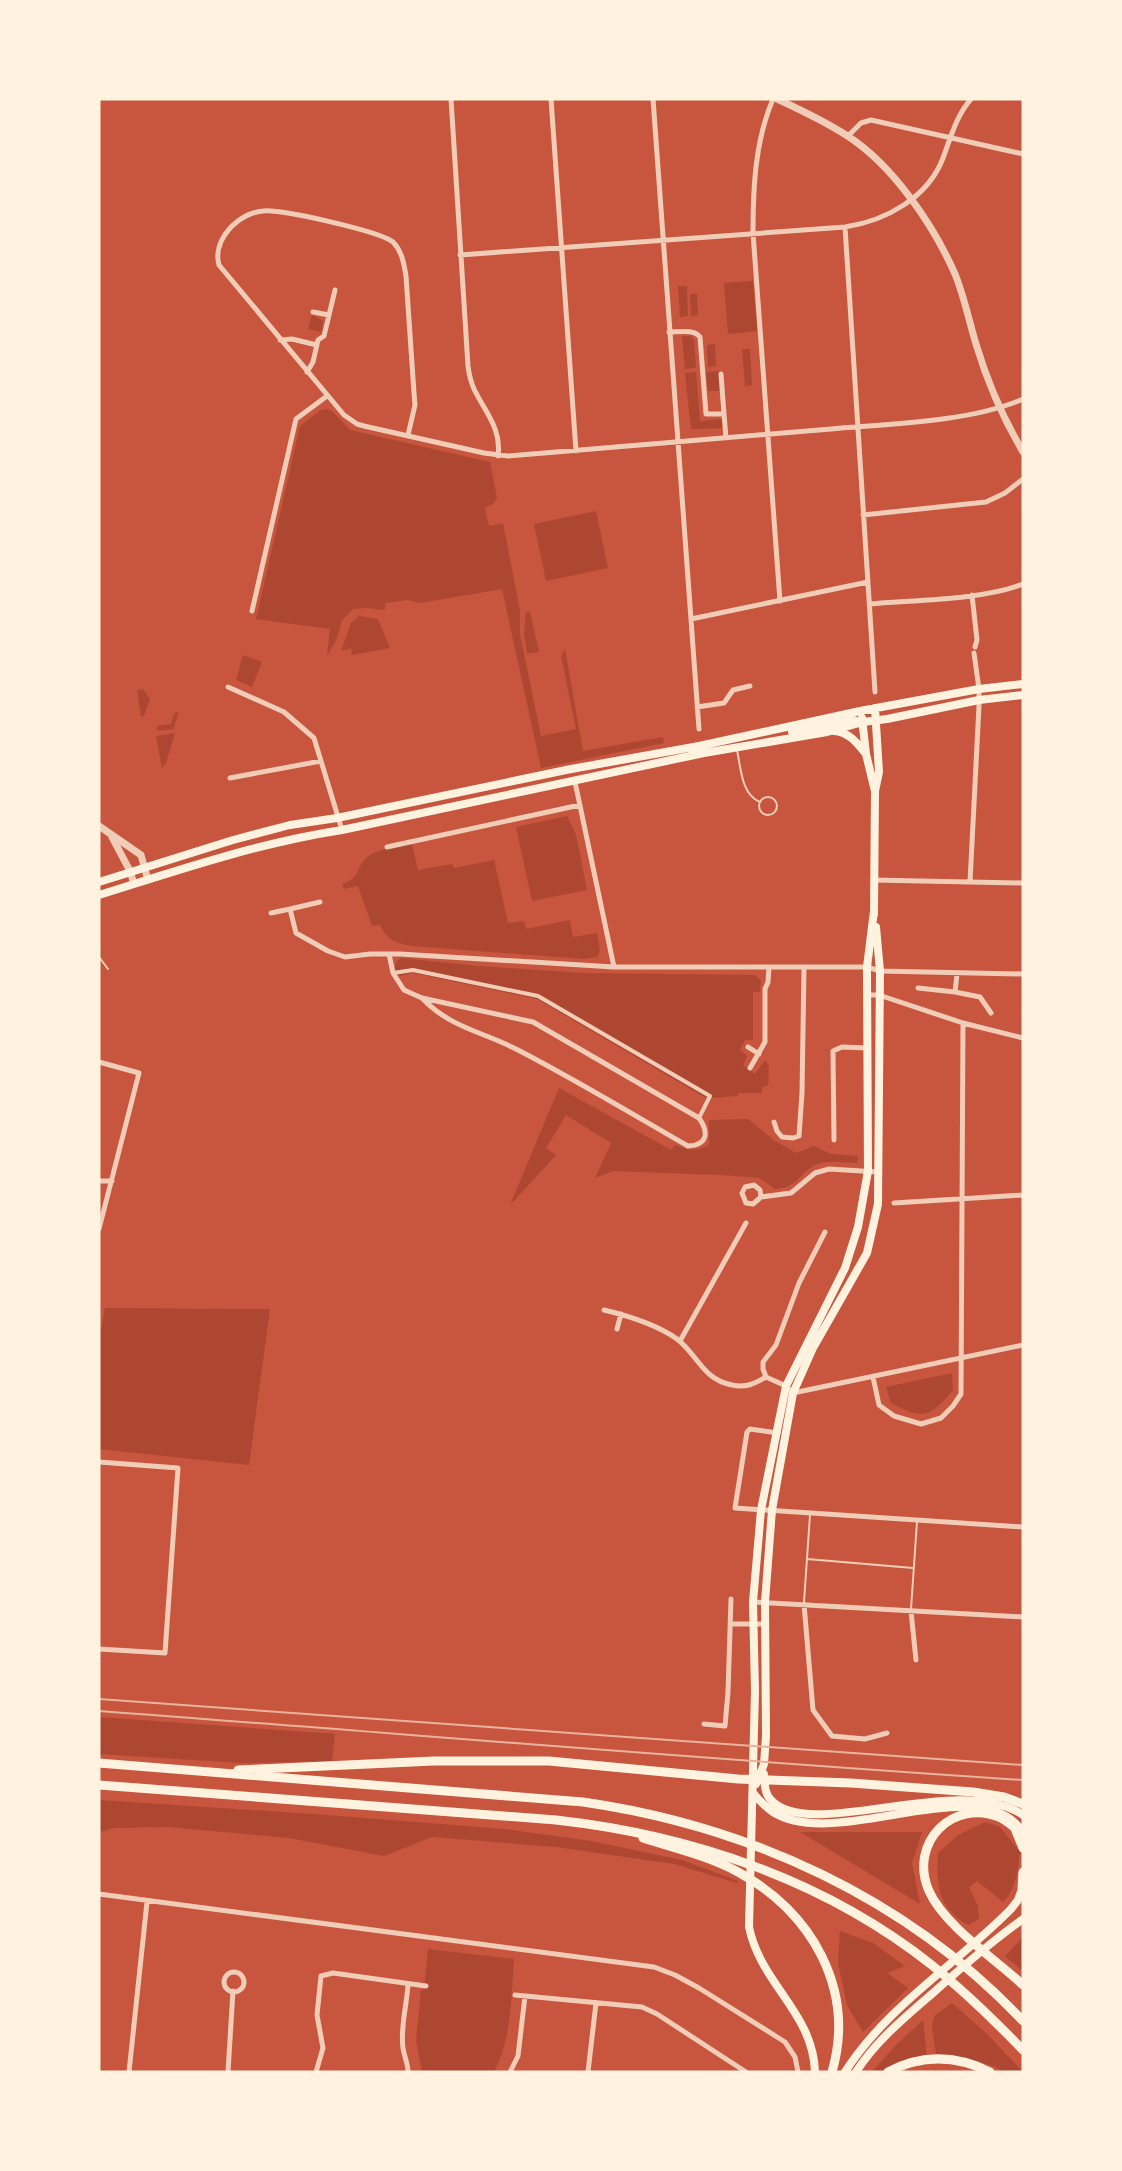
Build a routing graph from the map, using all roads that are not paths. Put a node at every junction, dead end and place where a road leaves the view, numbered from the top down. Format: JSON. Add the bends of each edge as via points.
{"nodes":[{"id":1,"x":451,"y":99,"type":"edge"},
{"id":2,"x":551,"y":99,"type":"edge"},
{"id":3,"x":653,"y":99,"type":"edge"},
{"id":4,"x":775,"y":99,"type":"edge"},
{"id":5,"x":971,"y":99,"type":"edge"},
{"id":6,"x":848,"y":136,"type":"junction"},
{"id":7,"x":949,"y":137,"type":"junction"},
{"id":8,"x":1023,"y":154,"type":"edge"},
{"id":9,"x":911,"y":200,"type":"junction"},
{"id":10,"x":845,"y":227,"type":"junction"},
{"id":11,"x":753,"y":233,"type":"junction"},
{"id":12,"x":663,"y":240,"type":"junction"},
{"id":13,"x":561,"y":246,"type":"junction"},
{"id":14,"x":460,"y":255,"type":"junction"},
{"id":15,"x":334,"y":290,"type":"dead end"},
{"id":16,"x":314,"y":312,"type":"dead end"},
{"id":17,"x":329,"y":315,"type":"junction"},
{"id":18,"x":669,"y":332,"type":"junction"},
{"id":19,"x":280,"y":340,"type":"junction"},
{"id":20,"x":317,"y":345,"type":"junction"},
{"id":21,"x":307,"y":372,"type":"junction"},
{"id":22,"x":722,"y":374,"type":"dead end"},
{"id":23,"x":327,"y":396,"type":"junction"},
{"id":24,"x":1023,"y":399,"type":"edge"},
{"id":25,"x":1000,"y":408,"type":"junction"},
{"id":26,"x":724,"y":414,"type":"junction"},
{"id":27,"x":857,"y":427,"type":"junction"},
{"id":28,"x":408,"y":435,"type":"junction"},
{"id":29,"x":767,"y":435,"type":"junction"},
{"id":30,"x":726,"y":438,"type":"junction"},
{"id":31,"x":677,"y":442,"type":"junction"},
{"id":32,"x":576,"y":451,"type":"junction"},
{"id":33,"x":1023,"y":452,"type":"edge"},
{"id":34,"x":498,"y":456,"type":"junction"},
{"id":35,"x":1023,"y":479,"type":"edge"},
{"id":36,"x":863,"y":515,"type":"junction"},
{"id":37,"x":868,"y":582,"type":"junction"},
{"id":38,"x":1023,"y":584,"type":"edge"},
{"id":39,"x":972,"y":595,"type":"junction"},
{"id":40,"x":780,"y":601,"type":"junction"},
{"id":41,"x":870,"y":604,"type":"junction"},
{"id":42,"x":252,"y":611,"type":"dead end"},
{"id":43,"x":691,"y":619,"type":"junction"},
{"id":44,"x":1023,"y":684,"type":"edge"},
{"id":45,"x":750,"y":686,"type":"dead end"},
{"id":46,"x":228,"y":687,"type":"dead end"},
{"id":47,"x":979,"y":689,"type":"junction"},
{"id":48,"x":874,"y":692,"type":"dead end"},
{"id":49,"x":1023,"y":695,"type":"edge"},
{"id":50,"x":979,"y":700,"type":"junction"},
{"id":51,"x":697,"y":707,"type":"junction"},
{"id":52,"x":875,"y":708,"type":"junction"},
{"id":53,"x":861,"y":711,"type":"junction"},
{"id":54,"x":876,"y":721,"type":"junction"},
{"id":55,"x":863,"y":722,"type":"junction"},
{"id":56,"x":699,"y":729,"type":"dead end"},
{"id":57,"x":827,"y":732,"type":"junction"},
{"id":58,"x":877,"y":734,"type":"junction"},
{"id":59,"x":750,"y":735,"type":"junction"},
{"id":60,"x":734,"y":738,"type":"junction"},
{"id":61,"x":736,"y":748,"type":"junction"},
{"id":62,"x":866,"y":754,"type":"junction"},
{"id":63,"x":321,"y":761,"type":"junction"},
{"id":64,"x":230,"y":778,"type":"dead end"},
{"id":65,"x":575,"y":782,"type":"junction"},
{"id":66,"x":875,"y":791,"type":"junction"},
{"id":67,"x":760,"y":802,"type":"junction"},
{"id":68,"x":580,"y":805,"type":"junction"},
{"id":69,"x":337,"y":818,"type":"junction"},
{"id":70,"x":99,"y":826,"type":"edge"},
{"id":71,"x":342,"y":830,"type":"junction"},
{"id":72,"x":112,"y":837,"type":"junction"},
{"id":73,"x":387,"y":847,"type":"dead end"},
{"id":74,"x":145,"y":867,"type":"junction"},
{"id":75,"x":130,"y":871,"type":"junction"},
{"id":76,"x":148,"y":880,"type":"junction"},
{"id":77,"x":873,"y":880,"type":"junction"},
{"id":78,"x":99,"y":882,"type":"edge"},
{"id":79,"x":970,"y":882,"type":"junction"},
{"id":80,"x":1023,"y":883,"type":"edge"},
{"id":81,"x":134,"y":884,"type":"junction"},
{"id":82,"x":99,"y":896,"type":"edge"},
{"id":83,"x":320,"y":902,"type":"dead end"},
{"id":84,"x":290,"y":909,"type":"junction"},
{"id":85,"x":874,"y":910,"type":"junction"},
{"id":86,"x":271,"y":913,"type":"dead end"},
{"id":87,"x":389,"y":954,"type":"junction"},
{"id":88,"x":99,"y":957,"type":"edge"},
{"id":89,"x":614,"y":967,"type":"junction"},
{"id":90,"x":769,"y":968,"type":"junction"},
{"id":91,"x":804,"y":968,"type":"junction"},
{"id":92,"x":867,"y":968,"type":"junction"},
{"id":93,"x":108,"y":969,"type":"dead end"},
{"id":94,"x":880,"y":971,"type":"junction"},
{"id":95,"x":393,"y":973,"type":"junction"},
{"id":96,"x":957,"y":974,"type":"junction"},
{"id":97,"x":1023,"y":974,"type":"edge"},
{"id":98,"x":918,"y":988,"type":"dead end"},
{"id":99,"x":955,"y":992,"type":"junction"},
{"id":100,"x":868,"y":995,"type":"junction"},
{"id":101,"x":879,"y":995,"type":"junction"},
{"id":102,"x":422,"y":998,"type":"junction"},
{"id":103,"x":991,"y":1013,"type":"dead end"},
{"id":104,"x":963,"y":1023,"type":"junction"},
{"id":105,"x":1023,"y":1038,"type":"edge"},
{"id":106,"x":748,"y":1047,"type":"dead end"},
{"id":107,"x":868,"y":1048,"type":"junction"},
{"id":108,"x":759,"y":1054,"type":"junction"},
{"id":109,"x":99,"y":1062,"type":"edge"},
{"id":110,"x":750,"y":1068,"type":"dead end"},
{"id":111,"x":699,"y":1118,"type":"junction"},
{"id":112,"x":774,"y":1122,"type":"dead end"},
{"id":113,"x":834,"y":1140,"type":"dead end"},
{"id":114,"x":868,"y":1171,"type":"junction"},
{"id":115,"x":878,"y":1172,"type":"junction"},
{"id":116,"x":99,"y":1181,"type":"edge"},
{"id":117,"x":112,"y":1181,"type":"junction"},
{"id":118,"x":1023,"y":1195,"type":"edge"},
{"id":119,"x":761,"y":1197,"type":"dead end"},
{"id":120,"x":962,"y":1199,"type":"junction"},
{"id":121,"x":894,"y":1203,"type":"dead end"},
{"id":122,"x":746,"y":1223,"type":"dead end"},
{"id":123,"x":99,"y":1229,"type":"edge"},
{"id":124,"x":825,"y":1232,"type":"dead end"},
{"id":125,"x":604,"y":1310,"type":"dead end"},
{"id":126,"x":621,"y":1314,"type":"junction"},
{"id":127,"x":617,"y":1329,"type":"dead end"},
{"id":128,"x":680,"y":1341,"type":"junction"},
{"id":129,"x":1023,"y":1345,"type":"edge"},
{"id":130,"x":961,"y":1358,"type":"junction"},
{"id":131,"x":766,"y":1377,"type":"junction"},
{"id":132,"x":873,"y":1377,"type":"junction"},
{"id":133,"x":786,"y":1386,"type":"junction"},
{"id":134,"x":793,"y":1392,"type":"junction"},
{"id":135,"x":775,"y":1433,"type":"junction"},
{"id":136,"x":785,"y":1435,"type":"junction"},
{"id":137,"x":99,"y":1462,"type":"edge"},
{"id":138,"x":761,"y":1510,"type":"junction"},
{"id":139,"x":772,"y":1510,"type":"junction"},
{"id":140,"x":810,"y":1512,"type":"junction"},
{"id":141,"x":918,"y":1520,"type":"junction"},
{"id":142,"x":1023,"y":1527,"type":"edge"},
{"id":143,"x":807,"y":1559,"type":"junction"},
{"id":144,"x":914,"y":1568,"type":"junction"},
{"id":145,"x":732,"y":1599,"type":"dead end"},
{"id":146,"x":753,"y":1602,"type":"junction"},
{"id":147,"x":765,"y":1602,"type":"junction"},
{"id":148,"x":804,"y":1604,"type":"junction"},
{"id":149,"x":911,"y":1611,"type":"junction"},
{"id":150,"x":1023,"y":1617,"type":"edge"},
{"id":151,"x":731,"y":1623,"type":"junction"},
{"id":152,"x":754,"y":1624,"type":"junction"},
{"id":153,"x":765,"y":1624,"type":"junction"},
{"id":154,"x":99,"y":1649,"type":"edge"},
{"id":155,"x":916,"y":1660,"type":"dead end"},
{"id":156,"x":704,"y":1724,"type":"dead end"},
{"id":157,"x":887,"y":1733,"type":"dead end"},
{"id":158,"x":99,"y":1763,"type":"edge"},
{"id":159,"x":764,"y":1764,"type":"junction"},
{"id":160,"x":194,"y":1770,"type":"junction"},
{"id":161,"x":99,"y":1785,"type":"edge"},
{"id":162,"x":753,"y":1793,"type":"junction"},
{"id":163,"x":1023,"y":1804,"type":"edge"},
{"id":164,"x":1023,"y":1815,"type":"edge"},
{"id":165,"x":815,"y":1819,"type":"junction"},
{"id":166,"x":606,"y":1825,"type":"junction"},
{"id":167,"x":1014,"y":1827,"type":"junction"},
{"id":168,"x":1023,"y":1835,"type":"edge"},
{"id":169,"x":1023,"y":1848,"type":"edge"},
{"id":170,"x":1023,"y":1872,"type":"edge"},
{"id":171,"x":1023,"y":1887,"type":"edge"},
{"id":172,"x":99,"y":1894,"type":"edge"},
{"id":173,"x":147,"y":1902,"type":"junction"},
{"id":174,"x":1023,"y":1919,"type":"edge"},
{"id":175,"x":408,"y":1984,"type":"junction"},
{"id":176,"x":1023,"y":1985,"type":"edge"},
{"id":177,"x":426,"y":1986,"type":"dead end"},
{"id":178,"x":233,"y":1991,"type":"dead end"},
{"id":179,"x":515,"y":1995,"type":"dead end"},
{"id":180,"x":525,"y":1996,"type":"junction"},
{"id":181,"x":596,"y":2003,"type":"junction"},
{"id":182,"x":1023,"y":2021,"type":"edge"},
{"id":183,"x":1023,"y":2050,"type":"edge"},
{"id":184,"x":129,"y":2072,"type":"edge"},
{"id":185,"x":228,"y":2072,"type":"edge"},
{"id":186,"x":316,"y":2072,"type":"edge"},
{"id":187,"x":408,"y":2072,"type":"edge"},
{"id":188,"x":510,"y":2072,"type":"edge"},
{"id":189,"x":590,"y":2072,"type":"edge"},
{"id":190,"x":746,"y":2072,"type":"edge"},
{"id":191,"x":798,"y":2072,"type":"edge"},
{"id":192,"x":815,"y":2072,"type":"edge"},
{"id":193,"x":832,"y":2072,"type":"edge"},
{"id":194,"x":845,"y":2072,"type":"edge"},
{"id":195,"x":856,"y":2072,"type":"edge"},
{"id":196,"x":888,"y":2072,"type":"edge"},
{"id":197,"x":990,"y":2072,"type":"edge"}],
"edges":[{"from":1,"to":14,"type":"street"},
{"from":2,"to":13,"type":"street"},
{"from":3,"to":12,"type":"street"},
{"from":4,"to":6,"type":"street"},
{"from":4,"to":11,"type":"street","via":[[759,145]]},
{"from":5,"to":7,"type":"street","via":[[962,108]]},
{"from":6,"to":7,"type":"street","via":[[870,120]]},
{"from":6,"to":9,"type":"street","via":[[884,165]]},
{"from":7,"to":8,"type":"street"},
{"from":7,"to":9,"type":"street","via":[[931,180]]},
{"from":9,"to":10,"type":"street","via":[[876,220]]},
{"from":9,"to":25,"type":"street","via":[[955,275]]},
{"from":10,"to":11,"type":"street"},
{"from":10,"to":27,"type":"street"},
{"from":11,"to":12,"type":"street"},
{"from":11,"to":29,"type":"street"},
{"from":12,"to":13,"type":"street"},
{"from":12,"to":18,"type":"street"},
{"from":13,"to":14,"type":"street"},
{"from":13,"to":32,"type":"street"},
{"from":14,"to":34,"type":"street","via":[[468,366],[473,388],[496,428]]},
{"from":15,"to":17,"type":"street"},
{"from":16,"to":17,"type":"street"},
{"from":17,"to":20,"type":"street","via":[[324,336]]},
{"from":18,"to":26,"type":"street","via":[[691,332],[700,337],[706,414]]},
{"from":18,"to":31,"type":"street"},
{"from":19,"to":20,"type":"street"},
{"from":19,"to":21,"type":"street"},
{"from":19,"to":28,"type":"street","via":[[219,265],[221,241],[233,225],[256,213],[274,212],[388,239],[399,250],[406,276],[415,405]]},
{"from":20,"to":21,"type":"street"},
{"from":21,"to":23,"type":"street"},
{"from":22,"to":26,"type":"street"},
{"from":23,"to":28,"type":"street","via":[[357,424]]},
{"from":23,"to":42,"type":"street","via":[[296,419]]},
{"from":24,"to":25,"type":"street"},
{"from":25,"to":27,"type":"street"},
{"from":25,"to":33,"type":"street"},
{"from":26,"to":30,"type":"street"},
{"from":27,"to":29,"type":"street"},
{"from":27,"to":36,"type":"street"},
{"from":28,"to":34,"type":"street"},
{"from":29,"to":30,"type":"street"},
{"from":29,"to":40,"type":"street"},
{"from":30,"to":31,"type":"street"},
{"from":31,"to":32,"type":"street"},
{"from":31,"to":43,"type":"street"},
{"from":32,"to":34,"type":"street"},
{"from":35,"to":36,"type":"street","via":[[1005,494],[986,502]]},
{"from":36,"to":37,"type":"street"},
{"from":37,"to":40,"type":"street"},
{"from":37,"to":41,"type":"street"},
{"from":38,"to":39,"type":"street"},
{"from":39,"to":41,"type":"street"},
{"from":39,"to":47,"type":"street"},
{"from":40,"to":43,"type":"street"},
{"from":41,"to":48,"type":"street"},
{"from":43,"to":51,"type":"street"},
{"from":44,"to":47,"type":"main road"},
{"from":45,"to":51,"type":"street","via":[[733,690],[724,703]]},
{"from":46,"to":63,"type":"street","via":[[284,712],[314,738]]},
{"from":47,"to":50,"type":"street"},
{"from":47,"to":52,"type":"main road"},
{"from":49,"to":50,"type":"main road"},
{"from":50,"to":54,"type":"main road"},
{"from":50,"to":79,"type":"street"},
{"from":51,"to":56,"type":"street"},
{"from":52,"to":53,"type":"main road"},
{"from":52,"to":54,"type":"main road"},
{"from":53,"to":55,"type":"main road"},
{"from":53,"to":59,"type":"main road"},
{"from":54,"to":55,"type":"main road"},
{"from":54,"to":58,"type":"main road"},
{"from":55,"to":57,"type":"main road"},
{"from":55,"to":58,"type":"main road"},
{"from":55,"to":59,"type":"main road","via":[[852,720],[762,738]]},
{"from":55,"to":62,"type":"main road"},
{"from":57,"to":61,"type":"main road"},
{"from":57,"to":62,"type":"main road","via":[[847,735]]},
{"from":58,"to":66,"type":"main road","via":[[879,772]]},
{"from":59,"to":60,"type":"main road"},
{"from":60,"to":61,"type":"street"},
{"from":60,"to":69,"type":"main road"},
{"from":61,"to":65,"type":"main road"},
{"from":61,"to":67,"type":"lane","via":[[745,788]]},
{"from":62,"to":66,"type":"main road"},
{"from":63,"to":64,"type":"street"},
{"from":63,"to":69,"type":"street"},
{"from":65,"to":68,"type":"street"},
{"from":65,"to":71,"type":"main road"},
{"from":66,"to":77,"type":"main road"},
{"from":67,"to":67,"type":"lane","via":[[766,797],[774,799],[776,811],[765,814],[759,808]]},
{"from":68,"to":73,"type":"street"},
{"from":68,"to":89,"type":"street"},
{"from":69,"to":71,"type":"street"},
{"from":69,"to":74,"type":"main road","via":[[252,834]]},
{"from":70,"to":72,"type":"street"},
{"from":71,"to":76,"type":"main road","via":[[260,845]]},
{"from":72,"to":74,"type":"street","via":[[141,855]]},
{"from":72,"to":75,"type":"street"},
{"from":74,"to":75,"type":"main road"},
{"from":74,"to":76,"type":"street"},
{"from":75,"to":78,"type":"main road"},
{"from":75,"to":81,"type":"street"},
{"from":76,"to":81,"type":"main road"},
{"from":77,"to":79,"type":"street"},
{"from":77,"to":85,"type":"main road"},
{"from":79,"to":80,"type":"street"},
{"from":81,"to":82,"type":"main road"},
{"from":83,"to":84,"type":"street"},
{"from":84,"to":86,"type":"street"},
{"from":84,"to":87,"type":"street","via":[[296,933],[328,951],[345,957]]},
{"from":85,"to":92,"type":"main road"},
{"from":85,"to":94,"type":"main road"},
{"from":87,"to":89,"type":"street"},
{"from":87,"to":95,"type":"street"},
{"from":88,"to":93,"type":"lane"},
{"from":89,"to":90,"type":"street"},
{"from":90,"to":91,"type":"street"},
{"from":90,"to":108,"type":"street","via":[[765,1042]]},
{"from":91,"to":92,"type":"street"},
{"from":91,"to":112,"type":"street","via":[[798,1136],[782,1137]]},
{"from":92,"to":94,"type":"street"},
{"from":92,"to":100,"type":"main road"},
{"from":94,"to":96,"type":"street"},
{"from":94,"to":101,"type":"main road"},
{"from":95,"to":102,"type":"street","via":[[404,990]]},
{"from":95,"to":111,"type":"street","via":[[413,970],[538,996],[710,1096]]},
{"from":96,"to":97,"type":"street"},
{"from":96,"to":99,"type":"street"},
{"from":98,"to":99,"type":"street"},
{"from":99,"to":103,"type":"street","via":[[980,997]]},
{"from":100,"to":101,"type":"street"},
{"from":100,"to":107,"type":"main road"},
{"from":101,"to":104,"type":"street"},
{"from":101,"to":115,"type":"main road"},
{"from":102,"to":111,"type":"street","via":[[533,1022]]},
{"from":102,"to":111,"type":"street","via":[[451,1021],[516,1049],[688,1146],[704,1140],[705,1127]]},
{"from":104,"to":105,"type":"street"},
{"from":104,"to":120,"type":"street"},
{"from":106,"to":108,"type":"street"},
{"from":107,"to":113,"type":"street","via":[[842,1047],[833,1051]]},
{"from":107,"to":114,"type":"main road"},
{"from":108,"to":110,"type":"street"},
{"from":109,"to":117,"type":"street","via":[[138,1073]]},
{"from":114,"to":115,"type":"street"},
{"from":114,"to":119,"type":"street","via":[[829,1169],[815,1173],[791,1193]]},
{"from":114,"to":133,"type":"main road","via":[[858,1227],[845,1268]]},
{"from":115,"to":134,"type":"main road","via":[[878,1204],[867,1253],[813,1348]]},
{"from":116,"to":117,"type":"street"},
{"from":117,"to":123,"type":"street"},
{"from":118,"to":120,"type":"street"},
{"from":120,"to":121,"type":"street"},
{"from":120,"to":130,"type":"street"},
{"from":122,"to":128,"type":"street"},
{"from":124,"to":131,"type":"street","via":[[799,1284],[776,1345],[763,1362]]},
{"from":125,"to":126,"type":"street"},
{"from":126,"to":127,"type":"street"},
{"from":126,"to":128,"type":"street"},
{"from":128,"to":131,"type":"street","via":[[720,1383],[741,1387]]},
{"from":129,"to":130,"type":"street"},
{"from":130,"to":132,"type":"street"},
{"from":130,"to":132,"type":"street","via":[[961,1394],[941,1418],[921,1424],[894,1416],[879,1405]]},
{"from":131,"to":133,"type":"street"},
{"from":132,"to":134,"type":"street"},
{"from":133,"to":134,"type":"street"},
{"from":133,"to":135,"type":"main road"},
{"from":134,"to":136,"type":"main road"},
{"from":135,"to":136,"type":"street"},
{"from":135,"to":138,"type":"main road"},
{"from":135,"to":138,"type":"street","via":[[747,1432],[735,1509]]},
{"from":136,"to":139,"type":"main road"},
{"from":137,"to":154,"type":"street","via":[[178,1468],[165,1653]]},
{"from":138,"to":139,"type":"street"},
{"from":138,"to":146,"type":"main road"},
{"from":139,"to":140,"type":"street"},
{"from":139,"to":147,"type":"main road"},
{"from":140,"to":141,"type":"street"},
{"from":140,"to":143,"type":"lane"},
{"from":141,"to":142,"type":"street"},
{"from":141,"to":144,"type":"lane"},
{"from":143,"to":144,"type":"lane"},
{"from":143,"to":148,"type":"lane"},
{"from":144,"to":149,"type":"lane"},
{"from":145,"to":151,"type":"street"},
{"from":146,"to":147,"type":"street"},
{"from":146,"to":152,"type":"main road"},
{"from":147,"to":148,"type":"street"},
{"from":147,"to":153,"type":"main road"},
{"from":148,"to":149,"type":"street"},
{"from":148,"to":157,"type":"street","via":[[813,1710],[832,1736],[865,1738]]},
{"from":149,"to":150,"type":"street"},
{"from":149,"to":155,"type":"street"},
{"from":151,"to":152,"type":"street"},
{"from":151,"to":156,"type":"street","via":[[725,1726]]},
{"from":152,"to":153,"type":"street"},
{"from":152,"to":162,"type":"main road"},
{"from":153,"to":159,"type":"main road"},
{"from":158,"to":160,"type":"highway"},
{"from":159,"to":162,"type":"main road"},
{"from":159,"to":165,"type":"main road","via":[[765,1787],[771,1800]]},
{"from":160,"to":163,"type":"highway","via":[[549,1761],[738,1779],[951,1790],[1004,1797]]},
{"from":160,"to":182,"type":"highway","via":[[583,1802],[710,1829],[821,1874],[894,1915],[949,1954]]},
{"from":161,"to":166,"type":"highway"},
{"from":162,"to":165,"type":"main road","via":[[780,1816]]},
{"from":162,"to":192,"type":"main road","via":[[749,1927],[758,1956],[805,2028]]},
{"from":164,"to":165,"type":"main road","via":[[998,1803],[977,1800]]},
{"from":165,"to":168,"type":"main road","via":[[853,1821],[976,1807],[1008,1817]]},
{"from":166,"to":183,"type":"highway","via":[[737,1858],[849,1911],[932,1965]]},
{"from":166,"to":193,"type":"highway","via":[[728,1867],[765,1888],[800,1921],[824,1962],[836,2000],[838,2036]]},
{"from":167,"to":168,"type":"highway"},
{"from":167,"to":169,"type":"highway"},
{"from":167,"to":176,"type":"highway","via":[[986,1814],[951,1820],[932,1836],[924,1867],[928,1889],[945,1915]]},
{"from":170,"to":171,"type":"highway"},
{"from":171,"to":194,"type":"main road","via":[[1013,1906],[873,2035]]},
{"from":172,"to":173,"type":"street"},
{"from":173,"to":184,"type":"street"},
{"from":173,"to":191,"type":"street","via":[[654,1967],[683,1979],[784,2042],[795,2057]]},
{"from":174,"to":195,"type":"main road","via":[[924,2001],[876,2046]]},
{"from":175,"to":177,"type":"street"},
{"from":175,"to":186,"type":"street","via":[[333,1973],[321,1976],[317,2015],[323,2048]]},
{"from":175,"to":187,"type":"street","via":[[403,2050]]},
{"from":178,"to":185,"type":"street"},
{"from":179,"to":180,"type":"street"},
{"from":180,"to":181,"type":"street"},
{"from":180,"to":188,"type":"street","via":[[518,2056]]},
{"from":181,"to":189,"type":"street"},
{"from":181,"to":190,"type":"street","via":[[642,2007]]},
{"from":196,"to":197,"type":"highway","via":[[903,2064],[935,2058],[967,2062]]}]}
